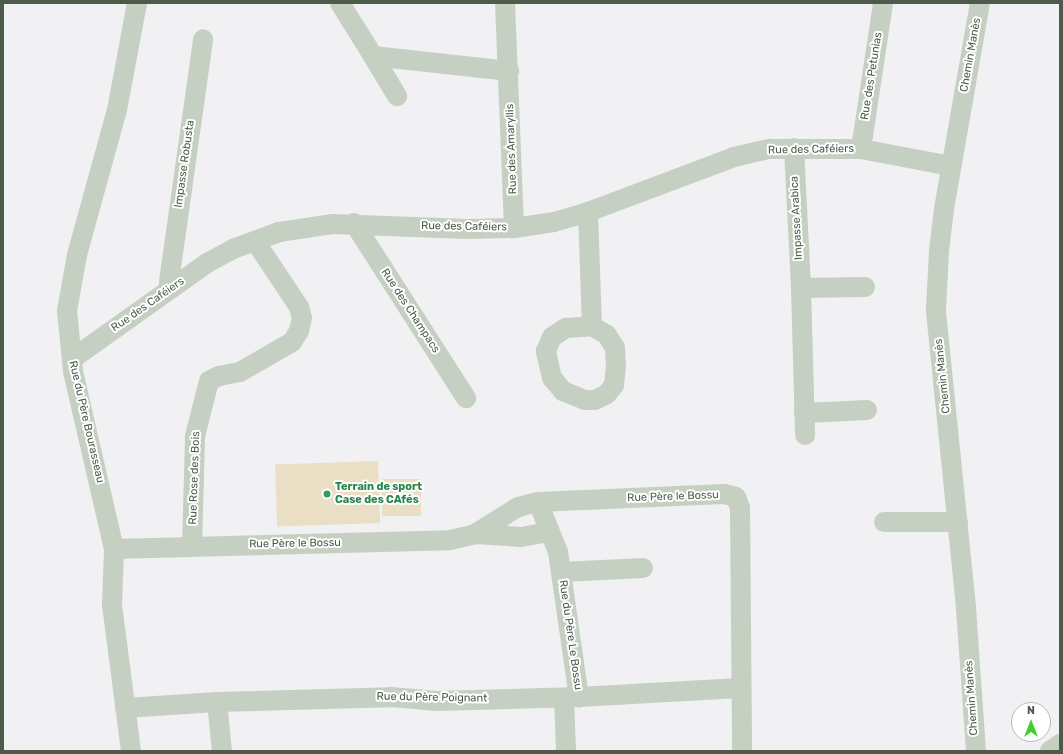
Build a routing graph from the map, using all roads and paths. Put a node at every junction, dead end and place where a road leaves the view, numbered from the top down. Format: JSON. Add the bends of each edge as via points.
{"nodes":[{"id":1,"x":137,"y":3,"type":"edge"},
{"id":2,"x":340,"y":3,"type":"edge"},
{"id":3,"x":504,"y":3,"type":"edge"},
{"id":4,"x":884,"y":3,"type":"edge"},
{"id":5,"x":980,"y":3,"type":"edge"},
{"id":6,"x":203,"y":39,"type":"dead end"},
{"id":7,"x":373,"y":56,"type":"junction"},
{"id":8,"x":509,"y":70,"type":"junction"},
{"id":9,"x":397,"y":96,"type":"dead end"},
{"id":10,"x":794,"y":148,"type":"junction"},
{"id":11,"x":861,"y":149,"type":"junction"},
{"id":12,"x":950,"y":166,"type":"junction"},
{"id":13,"x":588,"y":212,"type":"junction"},
{"id":14,"x":354,"y":223,"type":"junction"},
{"id":15,"x":514,"y":228,"type":"junction"},
{"id":16,"x":255,"y":241,"type":"junction"},
{"id":17,"x":865,"y":287,"type":"dead end"},
{"id":18,"x":801,"y":288,"type":"junction"},
{"id":19,"x":171,"y":289,"type":"junction"},
{"id":20,"x":592,"y":326,"type":"dead end"},
{"id":21,"x":72,"y":359,"type":"junction"},
{"id":22,"x":466,"y":398,"type":"dead end"},
{"id":23,"x":867,"y":410,"type":"dead end"},
{"id":24,"x":804,"y":413,"type":"junction"},
{"id":25,"x":805,"y":435,"type":"dead end"},
{"id":26,"x":538,"y":502,"type":"junction"},
{"id":27,"x":884,"y":522,"type":"dead end"},
{"id":28,"x":958,"y":522,"type":"junction"},
{"id":29,"x":550,"y":532,"type":"junction"},
{"id":30,"x":475,"y":534,"type":"junction"},
{"id":31,"x":192,"y":546,"type":"junction"},
{"id":32,"x":114,"y":549,"type":"junction"},
{"id":33,"x":643,"y":568,"type":"dead end"},
{"id":34,"x":561,"y":572,"type":"junction"},
{"id":35,"x":740,"y":688,"type":"junction"},
{"id":36,"x":571,"y":697,"type":"junction"},
{"id":37,"x":217,"y":702,"type":"junction"},
{"id":38,"x":125,"y":708,"type":"junction"},
{"id":39,"x":1060,"y":744,"type":"edge"},
{"id":40,"x":131,"y":751,"type":"edge"},
{"id":41,"x":222,"y":751,"type":"edge"},
{"id":42,"x":566,"y":751,"type":"edge"},
{"id":43,"x":742,"y":751,"type":"edge"},
{"id":44,"x":976,"y":751,"type":"edge"},
{"id":45,"x":1050,"y":751,"type":"edge"}],
"edges":[{"from":1,"to":21,"type":"street","name":"Rue du Père Bourasseau","via":[[117,110],[77,255],[67,312]]},
{"from":2,"to":7,"type":"street"},
{"from":3,"to":8,"type":"street","name":"Rue des Amaryllis"},
{"from":4,"to":11,"type":"street","name":"Rue des Petunias"},
{"from":5,"to":12,"type":"street","name":"Chemin Manès"},
{"from":6,"to":19,"type":"street","name":"Impasse Robusta","via":[[169,282]]},
{"from":7,"to":8,"type":"street"},
{"from":7,"to":9,"type":"street"},
{"from":8,"to":15,"type":"street","name":"Rue des Amaryllis"},
{"from":10,"to":11,"type":"street","name":"Rue des Caféiers"},
{"from":10,"to":13,"type":"street","name":"Rue des Caféiers","via":[[770,149],[734,157]]},
{"from":10,"to":18,"type":"street","name":"Impasse Arabica"},
{"from":11,"to":12,"type":"street","name":"Rue des Caféiers"},
{"from":12,"to":28,"type":"street","name":"Chemin Manès","via":[[939,251],[936,310]]},
{"from":13,"to":15,"type":"street","name":"Rue des Caféiers","via":[[554,222]]},
{"from":13,"to":20,"type":"street"},
{"from":14,"to":15,"type":"street","name":"Rue des Caféiers","via":[[467,229]]},
{"from":14,"to":16,"type":"street","name":"Rue des Caféiers","via":[[311,226],[279,232]]},
{"from":14,"to":22,"type":"street","name":"Rue des Champacs"},
{"from":16,"to":19,"type":"street","name":"Rue des Caféiers","via":[[207,263]]},
{"from":16,"to":31,"type":"street","name":"Rue Rose des Bois","via":[[298,307],[302,318],[299,331],[292,342],[240,372],[219,376],[209,381],[195,436]]},
{"from":17,"to":18,"type":"street"},
{"from":18,"to":24,"type":"street","name":"Impasse Arabica"},
{"from":19,"to":21,"type":"street","name":"Rue des Caféiers"},
{"from":21,"to":32,"type":"street","name":"Rue du Père Bourasseau"},
{"from":23,"to":24,"type":"street"},
{"from":24,"to":25,"type":"street","name":"Impasse Arabica"},
{"from":26,"to":29,"type":"street","name":"Rue du Père Le Bossu"},
{"from":26,"to":30,"type":"street","name":"Rue Père le Bossu","via":[[518,507]]},
{"from":26,"to":35,"type":"street","name":"Rue Père le Bossu","via":[[724,494],[736,498],[740,508]]},
{"from":27,"to":28,"type":"street"},
{"from":28,"to":44,"type":"street","name":"Chemin Manès"},
{"from":29,"to":30,"type":"street","name":"Rue Père le Bossu","via":[[521,537]]},
{"from":29,"to":34,"type":"street","name":"Rue du Père Le Bossu","via":[[558,552]]},
{"from":30,"to":31,"type":"street","name":"Rue Père le Bossu","via":[[450,540]]},
{"from":31,"to":32,"type":"street","name":"Rue Père le Bossu"},
{"from":32,"to":38,"type":"street","name":"Rue du Père Bourasseau","via":[[112,604]]},
{"from":33,"to":34,"type":"street","name":"Rue du Père Le Bossu"},
{"from":34,"to":36,"type":"street","name":"Rue du Père Le Bossu"},
{"from":35,"to":36,"type":"street","name":"Rue du Père Poignant"},
{"from":35,"to":43,"type":"street"},
{"from":36,"to":37,"type":"street","name":"Rue du Père Poignant","via":[[437,701],[391,697]]},
{"from":36,"to":42,"type":"street"},
{"from":37,"to":38,"type":"street","name":"Rue du Père Poignant"},
{"from":37,"to":41,"type":"street"},
{"from":38,"to":40,"type":"street","name":"Rue du Père Bourasseau"},
{"from":39,"to":45,"type":"street"}]}
